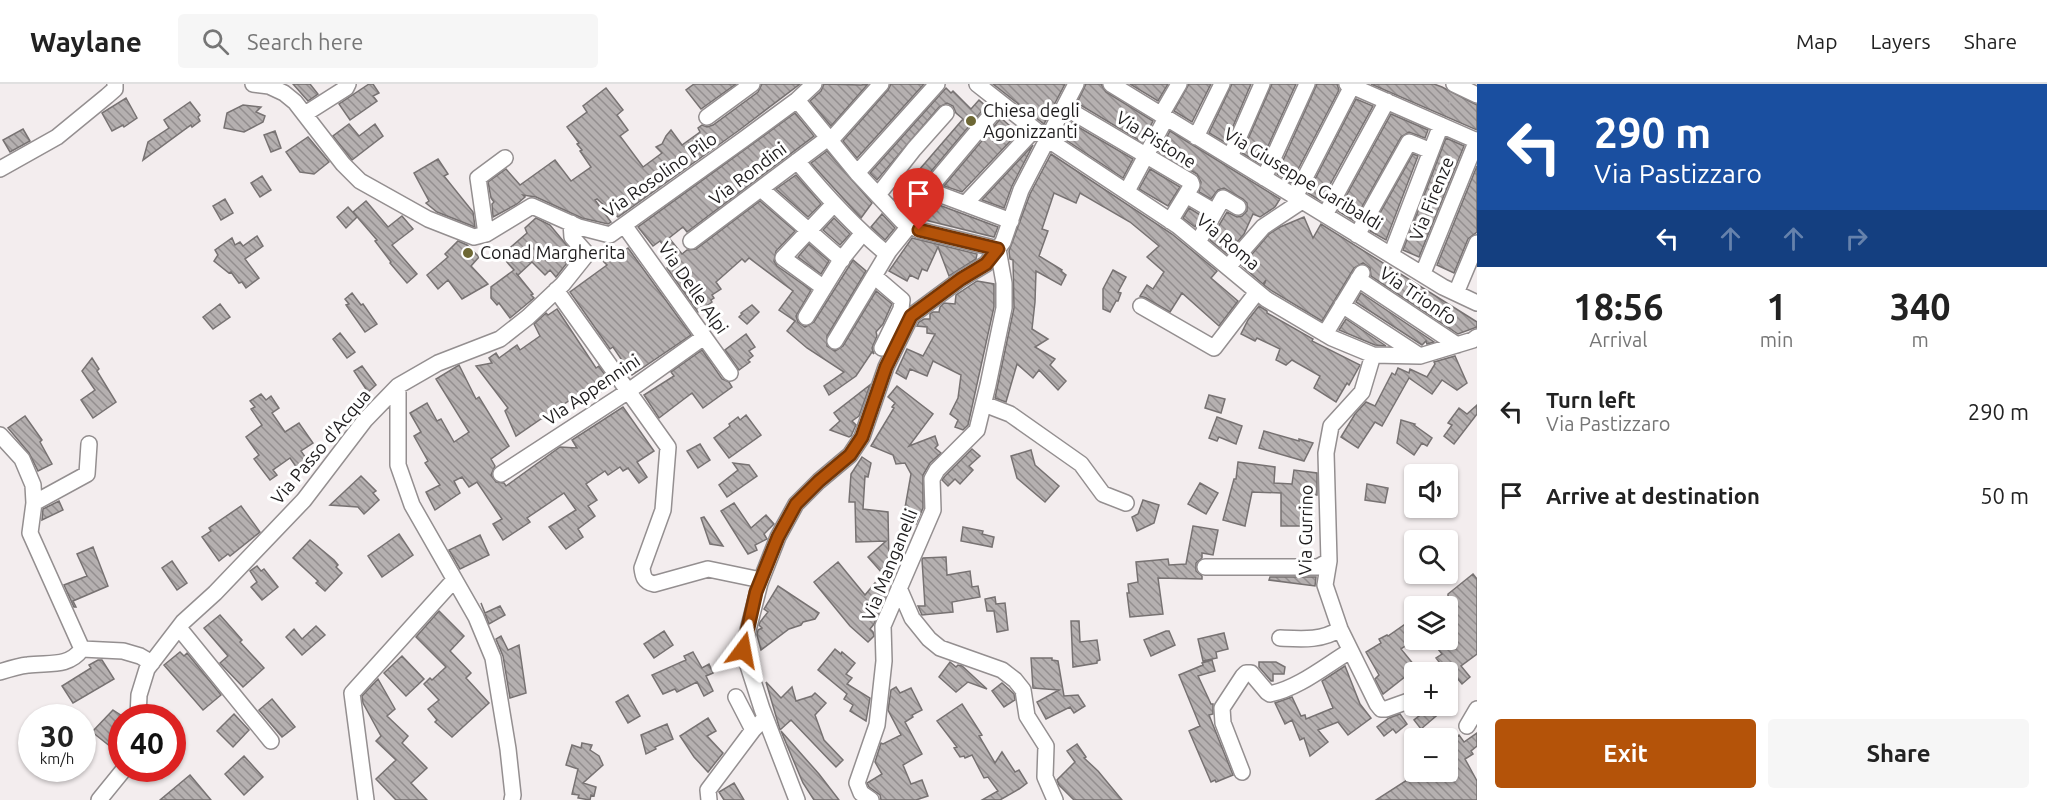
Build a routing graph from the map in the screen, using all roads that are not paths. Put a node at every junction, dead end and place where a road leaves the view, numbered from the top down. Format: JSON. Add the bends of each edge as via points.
{"nodes":[{"id":1,"x":115,"y":84,"type":"edge"},
{"id":2,"x":253,"y":84,"type":"edge"},
{"id":3,"x":348,"y":84,"type":"edge"},
{"id":4,"x":752,"y":84,"type":"edge"},
{"id":5,"x":881,"y":84,"type":"edge"},
{"id":6,"x":937,"y":84,"type":"edge"},
{"id":7,"x":1076,"y":84,"type":"edge"},
{"id":8,"x":1111,"y":84,"type":"edge"},
{"id":9,"x":1179,"y":84,"type":"edge"},
{"id":10,"x":1222,"y":84,"type":"edge"},
{"id":11,"x":1262,"y":84,"type":"edge"},
{"id":12,"x":1307,"y":84,"type":"edge"},
{"id":13,"x":1455,"y":84,"type":"edge"},
{"id":14,"x":812,"y":85,"type":"edge"},
{"id":15,"x":981,"y":85,"type":"edge"},
{"id":16,"x":1349,"y":85,"type":"edge"},
{"id":17,"x":1130,"y":89,"type":"edge"},
{"id":18,"x":1477,"y":95,"type":"edge"},
{"id":19,"x":797,"y":100,"type":"junction"},
{"id":20,"x":1387,"y":101,"type":"junction"},
{"id":21,"x":1001,"y":103,"type":"junction"},
{"id":22,"x":1064,"y":106,"type":"junction"},
{"id":23,"x":946,"y":113,"type":"dead end"},
{"id":24,"x":305,"y":114,"type":"junction"},
{"id":25,"x":707,"y":117,"type":"dead end"},
{"id":26,"x":1163,"y":117,"type":"junction"},
{"id":27,"x":1441,"y":125,"type":"junction"},
{"id":28,"x":1041,"y":134,"type":"junction"},
{"id":29,"x":1196,"y":137,"type":"junction"},
{"id":30,"x":829,"y":140,"type":"junction"},
{"id":31,"x":1477,"y":140,"type":"edge"},
{"id":32,"x":1431,"y":152,"type":"junction"},
{"id":33,"x":1146,"y":155,"type":"junction"},
{"id":34,"x":1230,"y":157,"type":"junction"},
{"id":35,"x":505,"y":158,"type":"dead end"},
{"id":36,"x":797,"y":161,"type":"junction"},
{"id":37,"x":0,"y":169,"type":"edge"},
{"id":38,"x":857,"y":173,"type":"junction"},
{"id":39,"x":1264,"y":178,"type":"junction"},
{"id":40,"x":761,"y":189,"type":"junction"},
{"id":41,"x":928,"y":190,"type":"junction"},
{"id":42,"x":1127,"y":191,"type":"junction"},
{"id":43,"x":878,"y":195,"type":"junction"},
{"id":44,"x":1186,"y":195,"type":"junction"},
{"id":45,"x":1298,"y":199,"type":"junction"},
{"id":46,"x":965,"y":204,"type":"junction"},
{"id":47,"x":833,"y":205,"type":"junction"},
{"id":48,"x":1238,"y":207,"type":"dead end"},
{"id":49,"x":1215,"y":212,"type":"junction"},
{"id":50,"x":1325,"y":215,"type":"junction"},
{"id":51,"x":1170,"y":220,"type":"junction"},
{"id":52,"x":1011,"y":221,"type":"junction"},
{"id":53,"x":571,"y":223,"type":"junction"},
{"id":54,"x":906,"y":223,"type":"junction"},
{"id":55,"x":624,"y":225,"type":"junction"},
{"id":56,"x":807,"y":230,"type":"junction"},
{"id":57,"x":486,"y":234,"type":"junction"},
{"id":58,"x":862,"y":234,"type":"junction"},
{"id":59,"x":1358,"y":235,"type":"junction"},
{"id":60,"x":691,"y":241,"type":"dead end"},
{"id":61,"x":1198,"y":242,"type":"junction"},
{"id":62,"x":1477,"y":243,"type":"edge"},
{"id":63,"x":998,"y":249,"type":"junction"},
{"id":64,"x":887,"y":254,"type":"junction"},
{"id":65,"x":1391,"y":255,"type":"junction"},
{"id":66,"x":842,"y":260,"type":"junction"},
{"id":67,"x":1228,"y":267,"type":"junction"},
{"id":68,"x":1422,"y":273,"type":"junction"},
{"id":69,"x":874,"y":276,"type":"junction"},
{"id":70,"x":824,"y":288,"type":"junction"},
{"id":71,"x":556,"y":290,"type":"junction"},
{"id":72,"x":1257,"y":292,"type":"junction"},
{"id":73,"x":1456,"y":293,"type":"junction"},
{"id":74,"x":1477,"y":303,"type":"edge"},
{"id":75,"x":1342,"y":305,"type":"junction"},
{"id":76,"x":1141,"y":306,"type":"dead end"},
{"id":77,"x":806,"y":317,"type":"dead end"},
{"id":78,"x":1325,"y":334,"type":"junction"},
{"id":79,"x":704,"y":337,"type":"junction"},
{"id":80,"x":835,"y":341,"type":"dead end"},
{"id":81,"x":1476,"y":341,"type":"edge"},
{"id":82,"x":1457,"y":345,"type":"junction"},
{"id":83,"x":882,"y":348,"type":"dead end"},
{"id":84,"x":1373,"y":355,"type":"junction"},
{"id":85,"x":1420,"y":356,"type":"junction"},
{"id":86,"x":730,"y":373,"type":"dead end"},
{"id":87,"x":398,"y":386,"type":"junction"},
{"id":88,"x":627,"y":392,"type":"junction"},
{"id":89,"x":984,"y":404,"type":"junction"},
{"id":90,"x":0,"y":435,"type":"edge"},
{"id":91,"x":89,"y":444,"type":"dead end"},
{"id":92,"x":501,"y":474,"type":"dead end"},
{"id":93,"x":1126,"y":502,"type":"dead end"},
{"id":94,"x":34,"y":503,"type":"junction"},
{"id":95,"x":1329,"y":561,"type":"junction"},
{"id":96,"x":1205,"y":567,"type":"dead end"},
{"id":97,"x":454,"y":580,"type":"junction"},
{"id":98,"x":761,"y":580,"type":"junction"},
{"id":99,"x":899,"y":588,"type":"junction"},
{"id":100,"x":179,"y":627,"type":"junction"},
{"id":101,"x":1340,"y":629,"type":"junction"},
{"id":102,"x":1280,"y":638,"type":"dead end"},
{"id":103,"x":82,"y":649,"type":"junction"},
{"id":104,"x":1350,"y":651,"type":"junction"},
{"id":105,"x":152,"y":663,"type":"junction"},
{"id":106,"x":0,"y":672,"type":"edge"},
{"id":107,"x":736,"y":697,"type":"dead end"},
{"id":108,"x":1404,"y":702,"type":"edge"},
{"id":109,"x":138,"y":704,"type":"edge"},
{"id":110,"x":1477,"y":709,"type":"edge"},
{"id":111,"x":765,"y":718,"type":"junction"},
{"id":112,"x":1467,"y":726,"type":"dead end"},
{"id":113,"x":753,"y":730,"type":"junction"},
{"id":114,"x":271,"y":741,"type":"dead end"},
{"id":115,"x":1242,"y":772,"type":"dead end"},
{"id":116,"x":114,"y":782,"type":"edge"},
{"id":117,"x":99,"y":800,"type":"edge"},
{"id":118,"x":366,"y":800,"type":"edge"},
{"id":119,"x":512,"y":800,"type":"edge"},
{"id":120,"x":709,"y":800,"type":"edge"},
{"id":121,"x":797,"y":800,"type":"edge"},
{"id":122,"x":871,"y":800,"type":"edge"},
{"id":123,"x":1055,"y":800,"type":"edge"}],
"edges":[{"from":1,"to":37,"type":"street","via":[[115,89],[57,137]]},
{"from":2,"to":24,"type":"street","via":[[284,93]]},
{"from":3,"to":24,"type":"street"},
{"from":4,"to":25,"type":"street"},
{"from":5,"to":30,"type":"street","name":"Via Rondini"},
{"from":6,"to":38,"type":"street"},
{"from":7,"to":22,"type":"street"},
{"from":8,"to":17,"type":"street","name":"Via Giuseppe Garibaldi"},
{"from":9,"to":26,"type":"street"},
{"from":10,"to":29,"type":"street"},
{"from":11,"to":34,"type":"street"},
{"from":12,"to":39,"type":"street"},
{"from":13,"to":18,"type":"street"},
{"from":14,"to":19,"type":"street","name":"Via Rosolino Pilo"},
{"from":15,"to":21,"type":"street","name":"Via Roma"},
{"from":16,"to":20,"type":"street"},
{"from":16,"to":45,"type":"street"},
{"from":17,"to":26,"type":"street","name":"Via Giuseppe Garibaldi"},
{"from":19,"to":30,"type":"street"},
{"from":19,"to":55,"type":"street","name":"Via Rosolino Pilo"},
{"from":20,"to":27,"type":"street"},
{"from":20,"to":50,"type":"street"},
{"from":21,"to":28,"type":"street","name":"Via Roma"},
{"from":21,"to":41,"type":"street"},
{"from":22,"to":28,"type":"street"},
{"from":22,"to":33,"type":"street","name":"Via Pistone"},
{"from":23,"to":43,"type":"street"},
{"from":24,"to":57,"type":"street","via":[[343,165],[368,186],[467,236]]},
{"from":26,"to":29,"type":"street","name":"Via Giuseppe Garibaldi"},
{"from":26,"to":33,"type":"street"},
{"from":27,"to":31,"type":"street"},
{"from":27,"to":32,"type":"street"},
{"from":28,"to":42,"type":"street","name":"Via Roma"},
{"from":28,"to":46,"type":"street"},
{"from":28,"to":52,"type":"street"},
{"from":29,"to":34,"type":"street","name":"Via Giuseppe Garibaldi"},
{"from":30,"to":36,"type":"street","name":"Via Rondini"},
{"from":30,"to":38,"type":"street"},
{"from":31,"to":68,"type":"street","name":"Via Firenze"},
{"from":32,"to":59,"type":"street","name":"Via Firenze","via":[[1409,142]]},
{"from":32,"to":65,"type":"street"},
{"from":33,"to":42,"type":"street"},
{"from":33,"to":44,"type":"street","name":"Via Pistone","via":[[1191,182]]},
{"from":34,"to":39,"type":"street","name":"Via Giuseppe Garibaldi"},
{"from":35,"to":57,"type":"street","via":[[478,178]]},
{"from":36,"to":40,"type":"street","name":"Via Rondini"},
{"from":36,"to":47,"type":"street"},
{"from":38,"to":43,"type":"street"},
{"from":39,"to":45,"type":"street","name":"Via Giuseppe Garibaldi"},
{"from":40,"to":56,"type":"street"},
{"from":40,"to":60,"type":"street","name":"Via Rondini"},
{"from":41,"to":46,"type":"street"},
{"from":41,"to":54,"type":"street"},
{"from":42,"to":51,"type":"street","name":"Via Roma"},
{"from":43,"to":54,"type":"street"},
{"from":44,"to":49,"type":"street"},
{"from":44,"to":51,"type":"street","name":"Via Pistone"},
{"from":45,"to":50,"type":"street","name":"Via Giuseppe Garibaldi"},
{"from":45,"to":67,"type":"street","via":[[1263,227]]},
{"from":46,"to":52,"type":"street"},
{"from":47,"to":56,"type":"street"},
{"from":47,"to":58,"type":"street"},
{"from":48,"to":49,"type":"street","via":[[1223,198]]},
{"from":49,"to":61,"type":"street"},
{"from":50,"to":59,"type":"street","name":"Via Giuseppe Garibaldi"},
{"from":51,"to":61,"type":"street","name":"Via Roma"},
{"from":52,"to":63,"type":"street"},
{"from":53,"to":55,"type":"street","name":"Via Rosolino Pilo","via":[[610,235]]},
{"from":53,"to":57,"type":"street","name":"Via Rosolino Pilo","via":[[532,206]]},
{"from":53,"to":71,"type":"street","name":"Via Passo d'Acqua","via":[[573,237],[587,254]]},
{"from":54,"to":63,"type":"street","via":[[919,230]]},
{"from":54,"to":64,"type":"street"},
{"from":55,"to":79,"type":"street","name":"Via Delle Alpi"},
{"from":56,"to":66,"type":"street"},
{"from":56,"to":70,"type":"street","via":[[783,258]]},
{"from":58,"to":64,"type":"street"},
{"from":58,"to":66,"type":"street"},
{"from":59,"to":65,"type":"street","name":"Via Giuseppe Garibaldi"},
{"from":61,"to":67,"type":"street","name":"Via Roma"},
{"from":62,"to":73,"type":"street"},
{"from":63,"to":89,"type":"street","name":"Via Manganelli","via":[[1004,308]]},
{"from":63,"to":98,"type":"street","via":[[986,264],[911,316],[886,367],[862,437],[850,455],[796,504]]},
{"from":64,"to":69,"type":"street"},
{"from":65,"to":68,"type":"street","name":"Via Giuseppe Garibaldi"},
{"from":66,"to":70,"type":"street"},
{"from":67,"to":72,"type":"street","name":"Via Roma"},
{"from":68,"to":73,"type":"street","name":"Via Giuseppe Garibaldi"},
{"from":69,"to":80,"type":"street"},
{"from":69,"to":83,"type":"street","via":[[902,300]]},
{"from":70,"to":77,"type":"street"},
{"from":71,"to":87,"type":"street","name":"Via Passo d'Acqua","via":[[500,339],[438,363]]},
{"from":71,"to":88,"type":"street"},
{"from":72,"to":76,"type":"street","via":[[1214,348]]},
{"from":72,"to":78,"type":"street","name":"Via Roma"},
{"from":73,"to":74,"type":"street","name":"Via Giuseppe Garibaldi"},
{"from":75,"to":78,"type":"street"},
{"from":75,"to":82,"type":"street","name":"Via Trionfo","via":[[1360,276]]},
{"from":75,"to":85,"type":"street"},
{"from":78,"to":84,"type":"street","name":"Via Roma"},
{"from":79,"to":86,"type":"street","name":"Via Delle Alpi"},
{"from":79,"to":88,"type":"street","name":"VIa Appennini"},
{"from":81,"to":82,"type":"street","name":"Via Roma"},
{"from":82,"to":85,"type":"street","name":"Via Roma"},
{"from":84,"to":85,"type":"street","name":"Via Roma"},
{"from":84,"to":95,"type":"street","name":"Via Gurrino","via":[[1362,392],[1331,426],[1326,453]]},
{"from":87,"to":97,"type":"street","via":[[398,465],[412,505]]},
{"from":87,"to":100,"type":"street","name":"Via Passo d'Acqua","via":[[365,420],[304,500]]},
{"from":88,"to":92,"type":"street","name":"VIa Appennini"},
{"from":88,"to":98,"type":"street","via":[[668,447],[663,510],[642,568],[643,577],[654,584],[708,569]]},
{"from":89,"to":93,"type":"street","via":[[1010,414],[1081,464],[1103,494]]},
{"from":89,"to":99,"type":"street","name":"Via Manganelli","via":[[977,430],[932,478],[933,510]]},
{"from":90,"to":94,"type":"street","via":[[22,459],[30,475]]},
{"from":91,"to":94,"type":"street","via":[[87,474]]},
{"from":94,"to":103,"type":"street","via":[[30,533]]},
{"from":95,"to":96,"type":"street","via":[[1318,567]]},
{"from":95,"to":101,"type":"street","name":"Via Gurrino","via":[[1325,585]]},
{"from":97,"to":118,"type":"street","via":[[352,693]]},
{"from":97,"to":119,"type":"street","via":[[476,617],[493,658]]},
{"from":98,"to":111,"type":"street","via":[[743,650]]},
{"from":99,"to":122,"type":"street","name":"Via Manganelli","via":[[883,626],[884,661],[877,725],[858,778],[858,788]]},
{"from":99,"to":123,"type":"street","via":[[912,618],[940,648],[1002,670],[1023,690],[1027,716],[1046,746],[1045,777]]},
{"from":100,"to":105,"type":"street","name":"Via Passo d'Acqua"},
{"from":100,"to":114,"type":"street"},
{"from":101,"to":102,"type":"street","via":[[1315,638]]},
{"from":101,"to":104,"type":"street","name":"Via Gurrino"},
{"from":103,"to":105,"type":"street","via":[[123,651]]},
{"from":103,"to":106,"type":"street","via":[[72,659],[60,663],[30,664]]},
{"from":104,"to":108,"type":"street","name":"Via Gurrino","via":[[1381,709]]},
{"from":104,"to":115,"type":"street","via":[[1277,693],[1267,692],[1251,673],[1243,676],[1222,708],[1223,723]]},
{"from":105,"to":109,"type":"street","name":"Via Passo d'Acqua"},
{"from":107,"to":113,"type":"street"},
{"from":110,"to":112,"type":"street"},
{"from":111,"to":113,"type":"street"},
{"from":111,"to":121,"type":"street"},
{"from":113,"to":120,"type":"street","via":[[708,790]]},
{"from":116,"to":117,"type":"street"}]}
